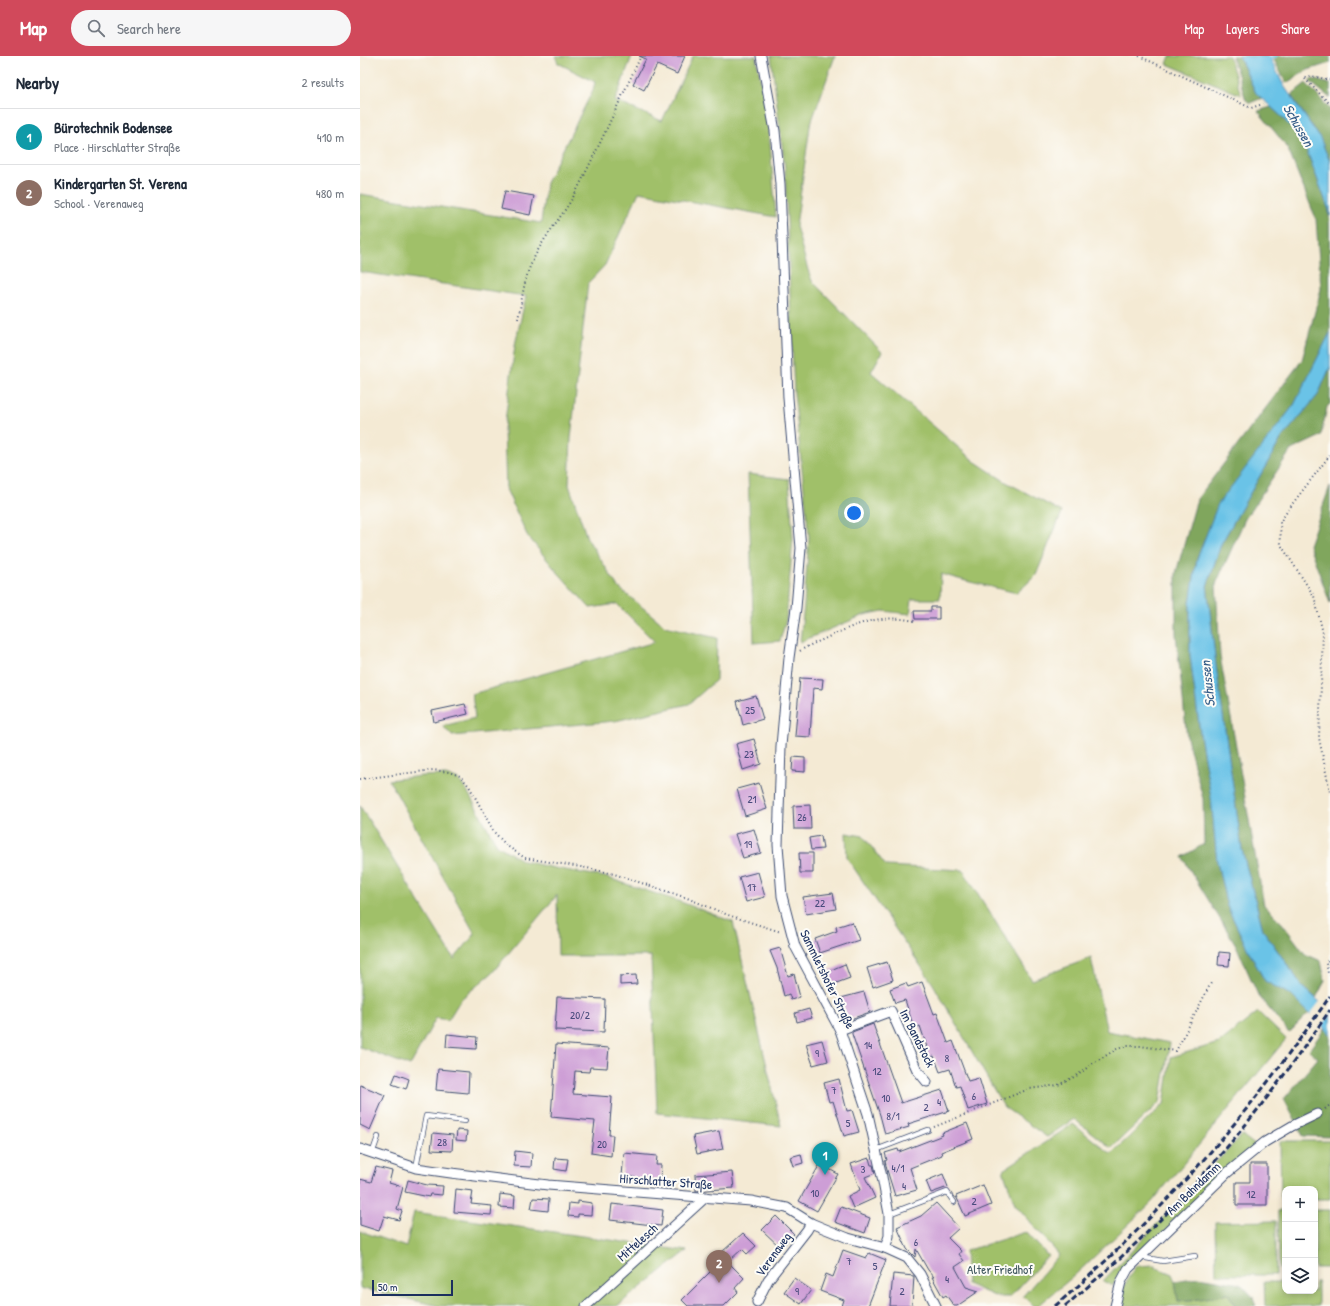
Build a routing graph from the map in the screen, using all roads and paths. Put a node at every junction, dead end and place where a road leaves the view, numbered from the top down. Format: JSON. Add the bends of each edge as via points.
{"nodes":[{"id":1,"x":641,"y":56,"type":"edge"},
{"id":2,"x":761,"y":56,"type":"edge"},
{"id":3,"x":1139,"y":56,"type":"edge"},
{"id":4,"x":1330,"y":80,"type":"edge"},
{"id":5,"x":1263,"y":104,"type":"dead end"},
{"id":6,"x":1330,"y":104,"type":"edge"},
{"id":7,"x":518,"y":319,"type":"dead end"},
{"id":8,"x":1330,"y":455,"type":"edge"},
{"id":9,"x":915,"y":621,"type":"dead end"},
{"id":10,"x":788,"y":658,"type":"junction"},
{"id":11,"x":360,"y":779,"type":"edge"},
{"id":12,"x":1330,"y":792,"type":"edge"},
{"id":13,"x":790,"y":929,"type":"junction"},
{"id":14,"x":1330,"y":957,"type":"edge"},
{"id":15,"x":1329,"y":974,"type":"edge"},
{"id":16,"x":1212,"y":981,"type":"dead end"},
{"id":17,"x":840,"y":1030,"type":"junction"},
{"id":18,"x":927,"y":1082,"type":"dead end"},
{"id":19,"x":1317,"y":1114,"type":"dead end"},
{"id":20,"x":464,"y":1121,"type":"dead end"},
{"id":21,"x":928,"y":1130,"type":"joint"},
{"id":22,"x":378,"y":1137,"type":"dead end"},
{"id":23,"x":360,"y":1149,"type":"edge"},
{"id":24,"x":876,"y":1150,"type":"junction"},
{"id":25,"x":372,"y":1154,"type":"junction"},
{"id":26,"x":416,"y":1168,"type":"junction"},
{"id":27,"x":706,"y":1197,"type":"junction"},
{"id":28,"x":954,"y":1202,"type":"dead end"},
{"id":29,"x":889,"y":1214,"type":"junction"},
{"id":30,"x":811,"y":1222,"type":"junction"},
{"id":31,"x":885,"y":1248,"type":"junction"},
{"id":32,"x":1195,"y":1256,"type":"dead end"},
{"id":33,"x":1140,"y":1257,"type":"junction"},
{"id":34,"x":756,"y":1304,"type":"edge"},
{"id":35,"x":586,"y":1306,"type":"edge"},
{"id":36,"x":936,"y":1306,"type":"edge"},
{"id":37,"x":1115,"y":1306,"type":"edge"}],
"edges":[{"from":1,"to":7,"type":"path","via":[[577,190],[545,237],[532,262]]},
{"from":2,"to":10,"type":"street","name":"Sammletshofer Straße","via":[[775,131],[780,184],[788,398],[800,520],[801,548],[796,608]]},
{"from":3,"to":5,"type":"path","via":[[1251,108]]},
{"from":4,"to":6,"type":"path","via":[[1311,76],[1304,78]]},
{"from":8,"to":12,"type":"path","via":[[1280,522],[1281,545],[1314,596],[1323,633],[1319,738]]},
{"from":9,"to":10,"type":"path","via":[[889,618],[872,620],[855,625]]},
{"from":10,"to":13,"type":"street","name":"Sammletshofer Straße","via":[[778,845],[782,896]]},
{"from":11,"to":13,"type":"path","via":[[433,770],[460,776],[469,786],[494,832],[507,846],[525,858],[614,874],[767,928],[782,932]]},
{"from":13,"to":17,"type":"street","name":"Sammletshofer Straße","via":[[795,946]]},
{"from":14,"to":15,"type":"path","via":[[1326,963]]},
{"from":16,"to":21,"type":"path","via":[[1176,1051],[1127,1046],[1058,1085],[1029,1089]]},
{"from":17,"to":18,"type":"street","name":"Im Bandstock","via":[[891,1010],[917,1070]]},
{"from":17,"to":24,"type":"street","name":"Sammletshofer Straße","via":[[868,1114]]},
{"from":19,"to":33,"type":"street","name":"Am Bahndamm","via":[[1265,1142],[1227,1173]]},
{"from":20,"to":26,"type":"lane","via":[[426,1116]]},
{"from":21,"to":24,"type":"lane"},
{"from":22,"to":25,"type":"lane"},
{"from":23,"to":25,"type":"street","name":"Hirschlatter Straße"},
{"from":24,"to":29,"type":"street","name":"Sammletshofer Straße"},
{"from":25,"to":26,"type":"street","name":"Hirschlatter Straße"},
{"from":26,"to":27,"type":"street","name":"Hirschlatter Straße","via":[[548,1185]]},
{"from":27,"to":30,"type":"street","name":"Hirschlatter Straße","via":[[751,1201],[787,1208]]},
{"from":27,"to":35,"type":"street","name":"Mittelesch"},
{"from":28,"to":29,"type":"lane","via":[[947,1192]]},
{"from":29,"to":31,"type":"street","name":"Sammletshofer Straße","via":[[889,1236]]},
{"from":30,"to":31,"type":"street","name":"Hirschlatter Straße","via":[[848,1238]]},
{"from":30,"to":34,"type":"street","name":"Verenaweg","via":[[768,1280]]},
{"from":31,"to":36,"type":"street","name":"Hirschlatter Straße","via":[[907,1258],[920,1274]]},
{"from":32,"to":33,"type":"lane","via":[[1163,1261]]},
{"from":33,"to":37,"type":"street","name":"Am Bahndamm","via":[[1128,1269],[1121,1282]]}]}
